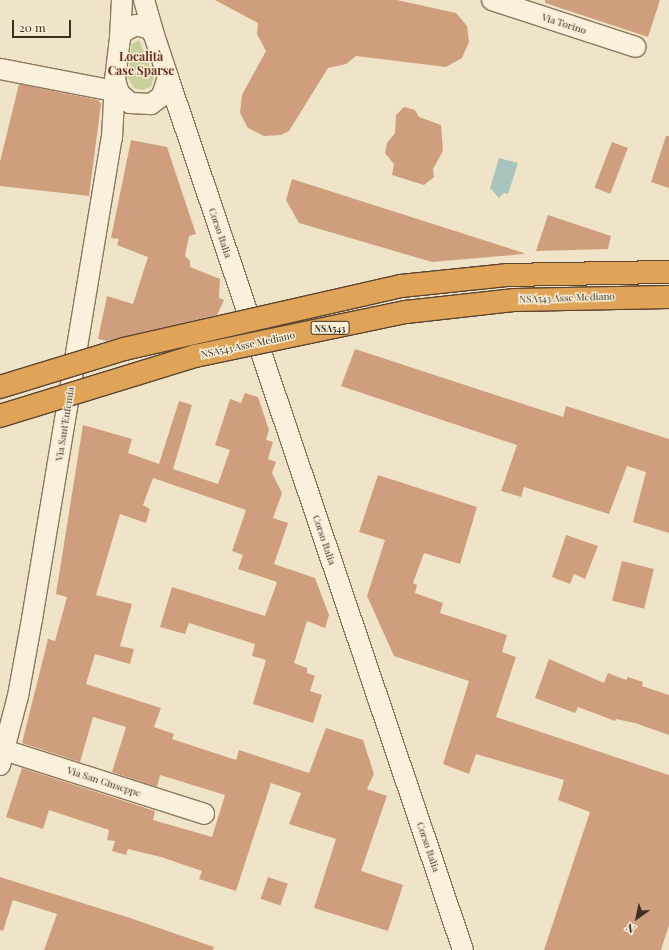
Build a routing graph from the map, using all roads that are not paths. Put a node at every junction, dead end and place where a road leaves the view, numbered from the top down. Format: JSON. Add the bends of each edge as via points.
{"nodes":[{"id":1,"x":122,"y":0,"type":"edge"},
{"id":2,"x":144,"y":0,"type":"edge"},
{"id":3,"x":492,"y":0,"type":"edge"},
{"id":4,"x":154,"y":34,"type":"junction"},
{"id":5,"x":120,"y":38,"type":"junction"},
{"id":6,"x":636,"y":47,"type":"dead end"},
{"id":7,"x":0,"y":69,"type":"edge"},
{"id":8,"x":168,"y":77,"type":"junction"},
{"id":9,"x":114,"y":85,"type":"junction"},
{"id":10,"x":148,"y":105,"type":"junction"},
{"id":11,"x":185,"y":130,"type":"junction"},
{"id":12,"x":112,"y":138,"type":"junction"},
{"id":13,"x":669,"y":272,"type":"edge"},
{"id":14,"x":669,"y":297,"type":"edge"},
{"id":15,"x":0,"y":387,"type":"edge"},
{"id":16,"x":0,"y":416,"type":"edge"},
{"id":17,"x":2,"y":758,"type":"edge"},
{"id":18,"x":204,"y":814,"type":"dead end"},
{"id":19,"x":463,"y":950,"type":"edge"}],
"edges":[{"from":1,"to":5,"type":"street"},
{"from":2,"to":4,"type":"street","name":"Corso Italia"},
{"from":3,"to":6,"type":"street","name":"Via Torino"},
{"from":4,"to":5,"type":"street","via":[[143,26],[136,25],[124,32]]},
{"from":4,"to":8,"type":"street","name":"Corso Italia"},
{"from":5,"to":9,"type":"street"},
{"from":7,"to":9,"type":"street"},
{"from":8,"to":10,"type":"street","via":[[166,90]]},
{"from":8,"to":11,"type":"street","name":"Corso Italia"},
{"from":9,"to":10,"type":"street","via":[[124,99]]},
{"from":9,"to":12,"type":"street","name":"Via Sant'Eufemia"},
{"from":10,"to":11,"type":"street"},
{"from":10,"to":12,"type":"street"},
{"from":11,"to":19,"type":"street","name":"Corso Italia"},
{"from":12,"to":17,"type":"street","name":"Via Sant'Eufemia","via":[[32,619]]},
{"from":13,"to":15,"type":"highway","number":"NSA543","bridge":true,"via":[[508,275],[401,286],[124,349]]},
{"from":14,"to":16,"type":"highway","name":"NSA543 Asse Mediano","number":"NSA543","bridge":true,"via":[[515,300],[406,312],[195,356]]},
{"from":17,"to":18,"type":"street","name":"Via San Giuseppe"}]}
